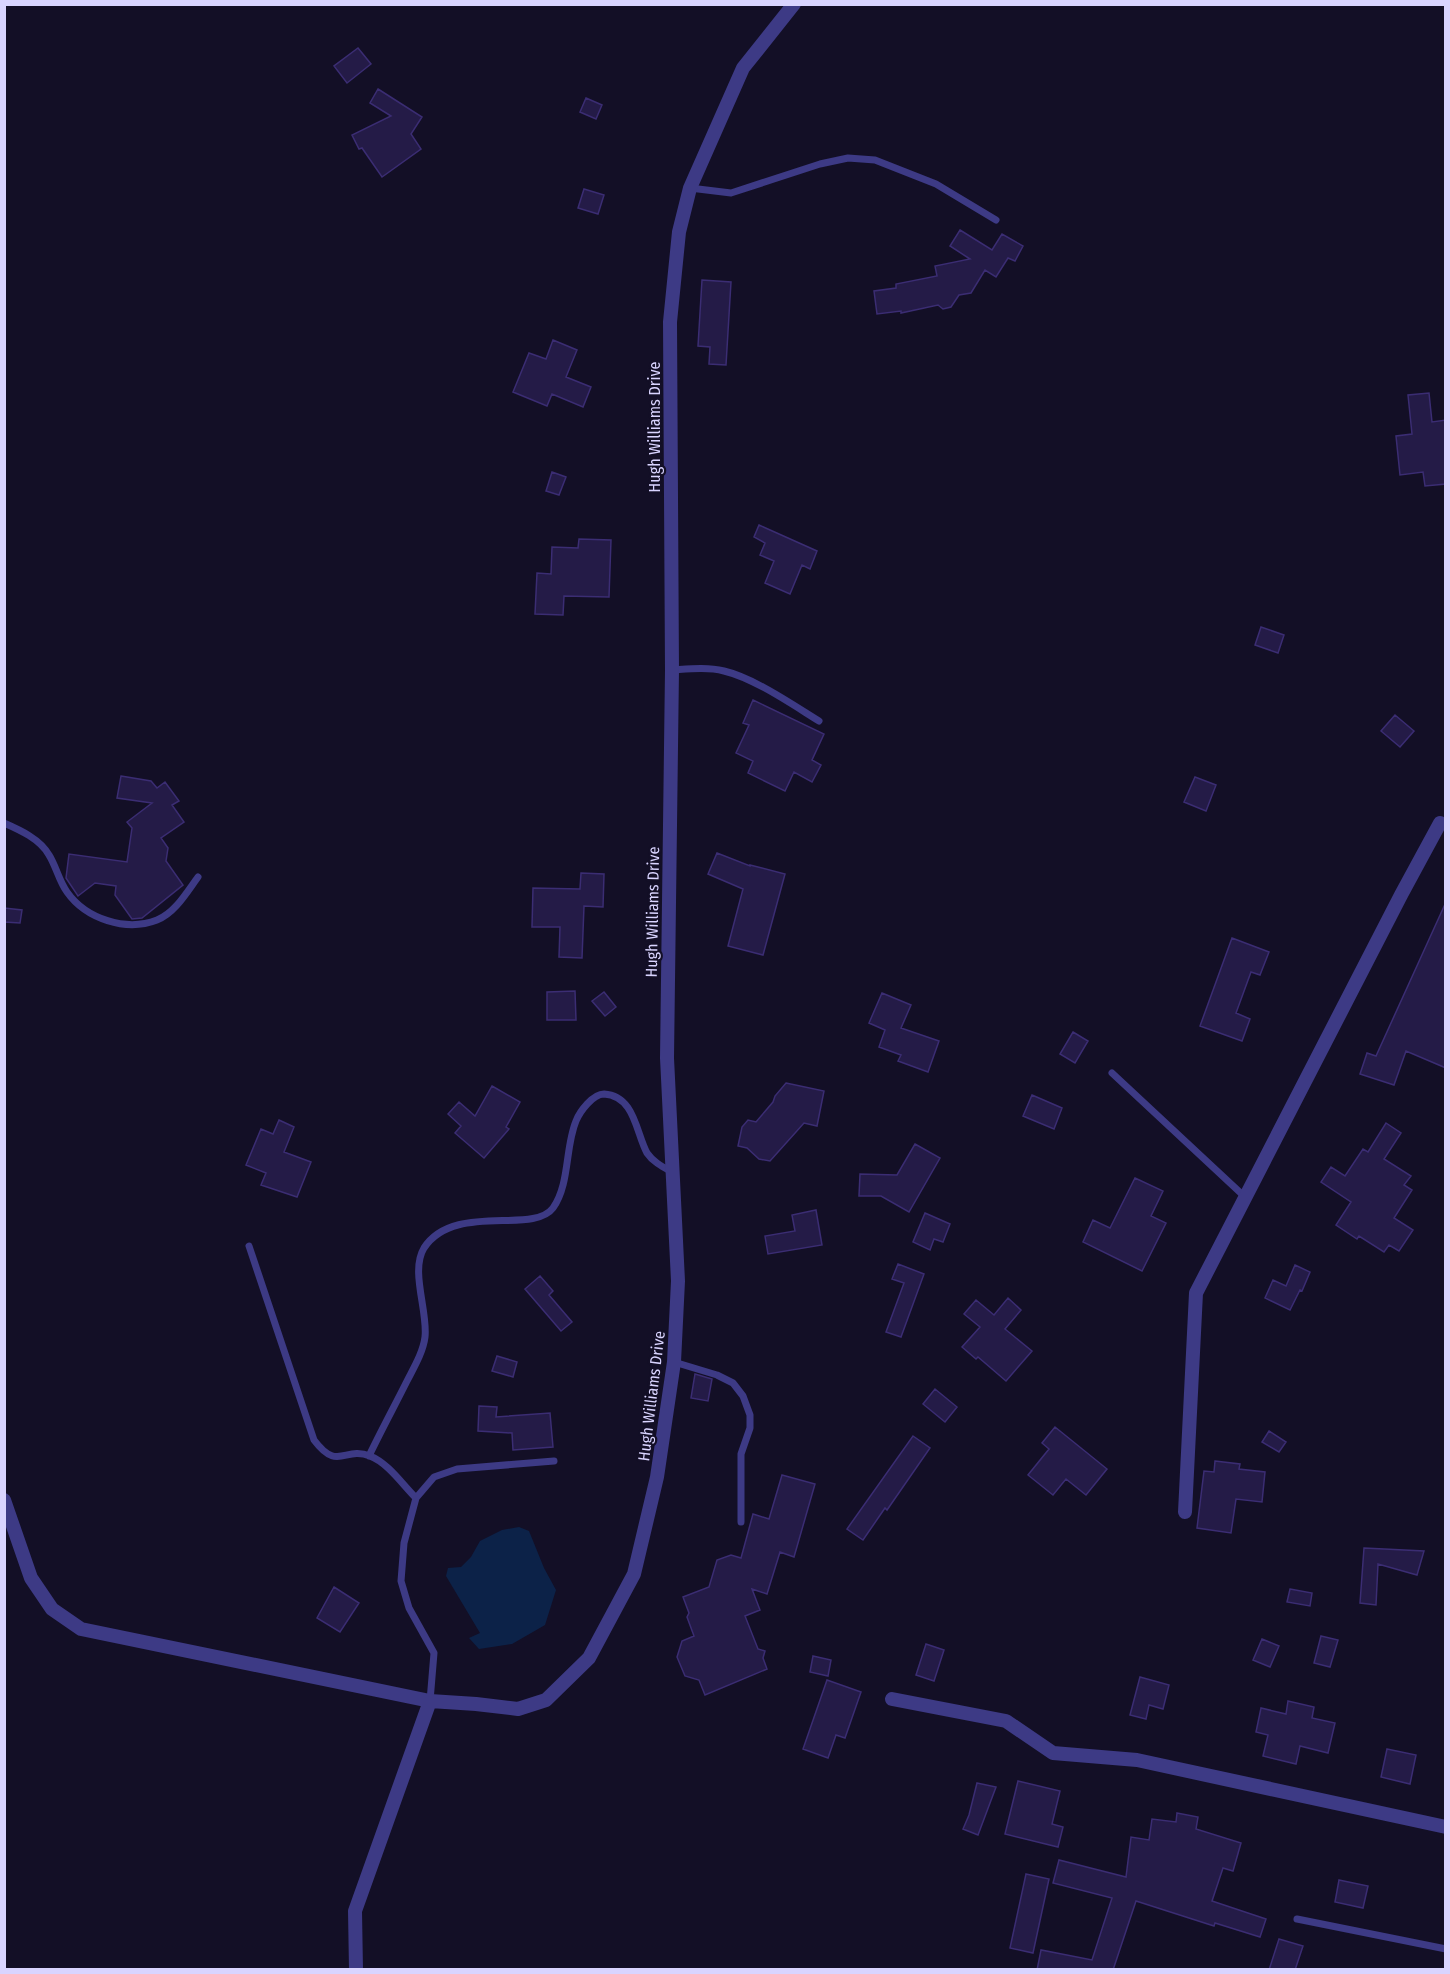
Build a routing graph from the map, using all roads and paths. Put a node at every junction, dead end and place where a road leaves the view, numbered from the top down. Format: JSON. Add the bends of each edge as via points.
{"nodes":[{"id":1,"x":794,"y":4,"type":"edge"},
{"id":2,"x":690,"y":188,"type":"junction"},
{"id":3,"x":996,"y":220,"type":"dead end"},
{"id":4,"x":672,"y":669,"type":"junction"},
{"id":5,"x":819,"y":721,"type":"dead end"},
{"id":6,"x":1444,"y":820,"type":"edge"},
{"id":7,"x":4,"y":823,"type":"edge"},
{"id":8,"x":198,"y":877,"type":"dead end"},
{"id":9,"x":1112,"y":1073,"type":"dead end"},
{"id":10,"x":673,"y":1172,"type":"junction"},
{"id":11,"x":1245,"y":1197,"type":"junction"},
{"id":12,"x":249,"y":1246,"type":"dead end"},
{"id":13,"x":674,"y":1362,"type":"junction"},
{"id":14,"x":369,"y":1456,"type":"junction"},
{"id":15,"x":554,"y":1461,"type":"dead end"},
{"id":16,"x":416,"y":1498,"type":"junction"},
{"id":17,"x":4,"y":1500,"type":"edge"},
{"id":18,"x":1185,"y":1512,"type":"dead end"},
{"id":19,"x":741,"y":1522,"type":"dead end"},
{"id":20,"x":892,"y":1699,"type":"dead end"},
{"id":21,"x":430,"y":1701,"type":"junction"},
{"id":22,"x":1446,"y":1827,"type":"edge"},
{"id":23,"x":1297,"y":1918,"type":"dead end"},
{"id":24,"x":1446,"y":1949,"type":"edge"},
{"id":25,"x":356,"y":1970,"type":"edge"}],
"edges":[{"from":1,"to":2,"type":"street","name":"Hugh Williams Drive","via":[[743,68]]},
{"from":2,"to":3,"type":"lane","via":[[731,193],[820,164],[848,158],[875,160],[936,184]]},
{"from":2,"to":4,"type":"street","name":"Hugh Williams Drive","via":[[679,232],[670,322]]},
{"from":4,"to":5,"type":"lane","via":[[725,671],[763,687]]},
{"from":4,"to":10,"type":"street","name":"Hugh Williams Drive","via":[[667,1058]]},
{"from":6,"to":11,"type":"street","via":[[1401,895]]},
{"from":7,"to":8,"type":"lane","via":[[34,839],[48,853],[67,892],[83,909],[101,919],[132,926],[159,920],[180,903]]},
{"from":9,"to":11,"type":"lane"},
{"from":10,"to":13,"type":"street","name":"Hugh Williams Drive","via":[[678,1281]]},
{"from":10,"to":14,"type":"lane","via":[[648,1154],[634,1116],[621,1100],[604,1094],[592,1098],[576,1120],[559,1197],[551,1210],[540,1218],[471,1222],[444,1229],[418,1259],[425,1337],[419,1356]]},
{"from":11,"to":18,"type":"street","via":[[1196,1293]]},
{"from":12,"to":14,"type":"lane","via":[[314,1440],[324,1453],[336,1457],[358,1453]]},
{"from":13,"to":19,"type":"lane","via":[[717,1375],[733,1383],[743,1396],[750,1428],[741,1454]]},
{"from":13,"to":21,"type":"street","name":"Hugh Williams Drive","via":[[657,1477],[634,1575],[590,1658],[546,1700],[518,1709]]},
{"from":14,"to":16,"type":"lane","via":[[381,1462]]},
{"from":15,"to":16,"type":"lane","via":[[457,1469],[434,1477]]},
{"from":16,"to":21,"type":"lane","via":[[404,1543],[400,1581],[409,1608],[434,1653]]},
{"from":17,"to":21,"type":"street","name":"Hugh Williams Drive","via":[[30,1578],[51,1609],[81,1629]]},
{"from":20,"to":22,"type":"street","via":[[1006,1721],[1053,1753],[1137,1760]]},
{"from":21,"to":25,"type":"street","via":[[355,1911]]},
{"from":23,"to":24,"type":"lane"}]}
